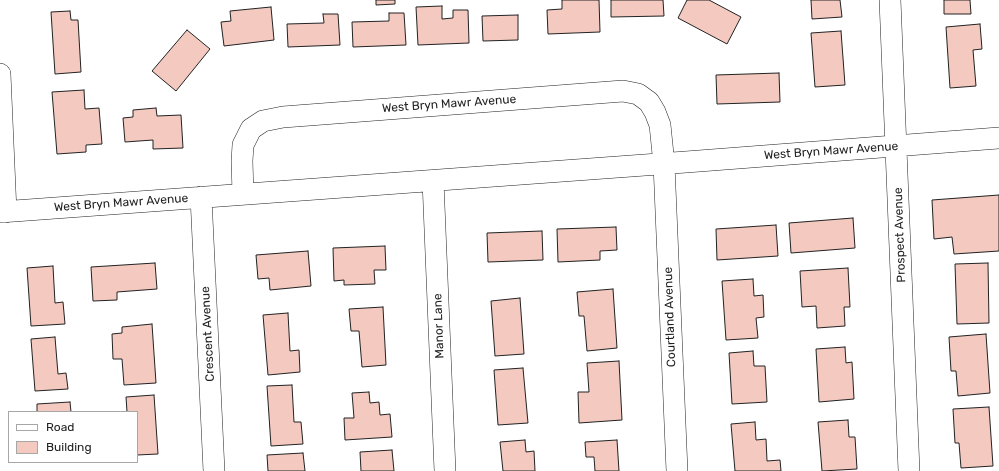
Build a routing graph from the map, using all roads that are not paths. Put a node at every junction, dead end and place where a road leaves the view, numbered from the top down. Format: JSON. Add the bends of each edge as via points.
{"nodes":[{"id":1,"x":890,"y":0,"type":"edge"},
{"id":2,"x":0,"y":74,"type":"edge"},
{"id":3,"x":999,"y":138,"type":"edge"},
{"id":4,"x":896,"y":146,"type":"junction"},
{"id":5,"x":664,"y":164,"type":"junction"},
{"id":6,"x":433,"y":181,"type":"junction"},
{"id":7,"x":243,"y":194,"type":"junction"},
{"id":8,"x":201,"y":197,"type":"junction"},
{"id":9,"x":3,"y":212,"type":"edge"},
{"id":10,"x":214,"y":471,"type":"edge"},
{"id":11,"x":445,"y":471,"type":"edge"},
{"id":12,"x":677,"y":471,"type":"edge"},
{"id":13,"x":909,"y":471,"type":"edge"}],
"edges":[{"from":1,"to":4,"type":"street","name":"Prospect Avenue"},
{"from":2,"to":9,"type":"street"},
{"from":3,"to":4,"type":"street","name":"West Bryn Mawr Avenue"},
{"from":4,"to":5,"type":"street","name":"West Bryn Mawr Avenue"},
{"from":4,"to":13,"type":"street","name":"Prospect Avenue"},
{"from":5,"to":6,"type":"street","name":"West Bryn Mawr Avenue"},
{"from":5,"to":7,"type":"street","name":"West Bryn Mawr Avenue","via":[[656,112],[649,102],[638,94],[623,91],[283,117],[263,121],[251,129],[243,145]]},
{"from":5,"to":12,"type":"street","name":"Courtland Avenue"},
{"from":6,"to":7,"type":"street","name":"West Bryn Mawr Avenue"},
{"from":6,"to":11,"type":"street","name":"Manor Lane"},
{"from":7,"to":8,"type":"street","name":"West Bryn Mawr Avenue"},
{"from":8,"to":9,"type":"street","name":"West Bryn Mawr Avenue"},
{"from":8,"to":10,"type":"street","name":"Crescent Avenue"}]}
